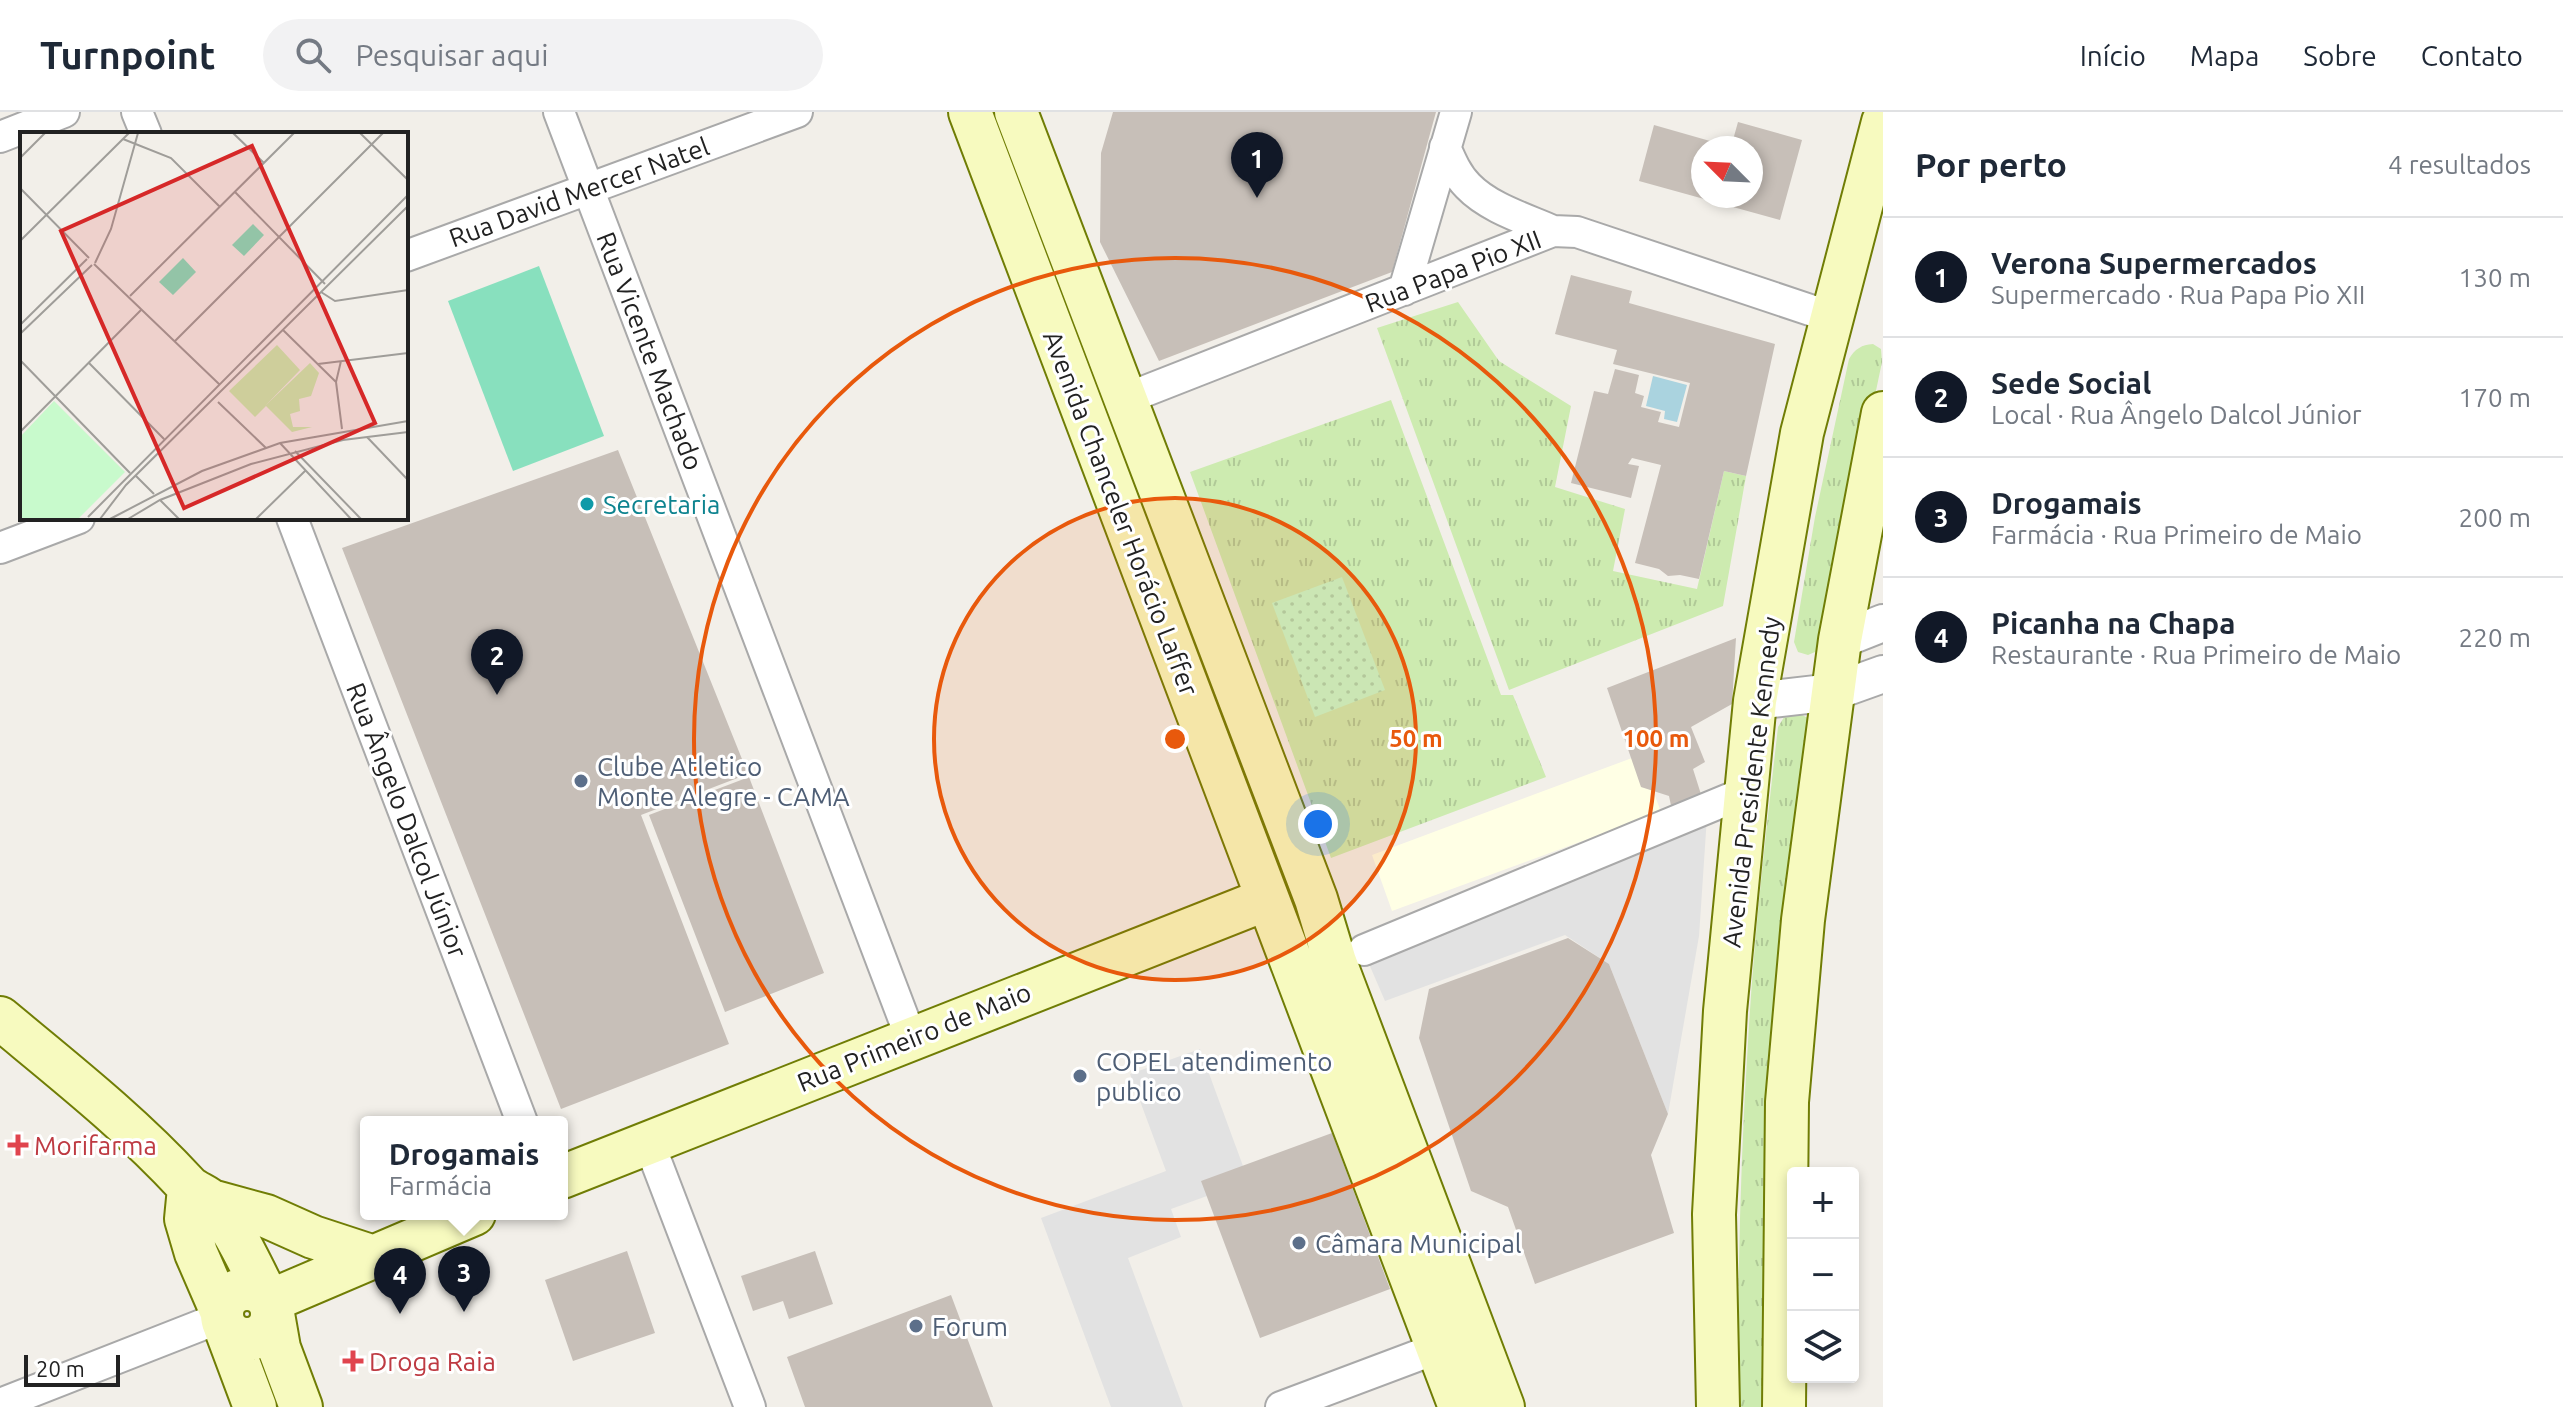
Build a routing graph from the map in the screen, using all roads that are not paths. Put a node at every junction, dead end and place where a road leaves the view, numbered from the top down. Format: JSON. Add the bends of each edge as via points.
{"nodes":[{"id":1,"x":64,"y":112,"type":"edge"},
{"id":2,"x":137,"y":112,"type":"edge"},
{"id":3,"x":559,"y":112,"type":"edge"},
{"id":4,"x":797,"y":112,"type":"edge"},
{"id":5,"x":970,"y":112,"type":"edge"},
{"id":6,"x":1016,"y":112,"type":"edge"},
{"id":7,"x":1456,"y":112,"type":"edge"},
{"id":8,"x":1883,"y":122,"type":"edge"},
{"id":9,"x":145,"y":132,"type":"edge"},
{"id":10,"x":0,"y":137,"type":"edge"},
{"id":11,"x":1445,"y":147,"type":"junction"},
{"id":12,"x":588,"y":188,"type":"junction"},
{"id":13,"x":1553,"y":231,"type":"junction"},
{"id":14,"x":408,"y":255,"type":"edge"},
{"id":15,"x":1404,"y":290,"type":"junction"},
{"id":16,"x":1831,"y":317,"type":"junction"},
{"id":17,"x":1125,"y":399,"type":"junction"},
{"id":18,"x":1883,"y":413,"type":"edge"},
{"id":19,"x":74,"y":520,"type":"edge"},
{"id":20,"x":293,"y":520,"type":"edge"},
{"id":21,"x":0,"y":548,"type":"edge"},
{"id":22,"x":1883,"y":623,"type":"edge"},
{"id":23,"x":1840,"y":640,"type":"junction"},
{"id":24,"x":1883,"y":674,"type":"edge"},
{"id":25,"x":1833,"y":692,"type":"junction"},
{"id":26,"x":1755,"y":701,"type":"junction"},
{"id":27,"x":1746,"y":792,"type":"junction"},
{"id":28,"x":1311,"y":886,"type":"junction"},
{"id":29,"x":1267,"y":900,"type":"junction"},
{"id":30,"x":1364,"y":950,"type":"dead end"},
{"id":31,"x":0,"y":1018,"type":"edge"},
{"id":32,"x":911,"y":1038,"type":"junction"},
{"id":33,"x":520,"y":1116,"type":"edge"},
{"id":34,"x":649,"y":1143,"type":"junction"},
{"id":35,"x":568,"y":1175,"type":"edge"},
{"id":36,"x":200,"y":1194,"type":"junction"},
{"id":37,"x":460,"y":1220,"type":"edge"},
{"id":38,"x":374,"y":1257,"type":"junction"},
{"id":39,"x":270,"y":1304,"type":"junction"},
{"id":40,"x":223,"y":1319,"type":"junction"},
{"id":41,"x":1438,"y":1348,"type":"junction"},
{"id":42,"x":0,"y":1404,"type":"edge"},
{"id":43,"x":255,"y":1407,"type":"edge"},
{"id":44,"x":301,"y":1407,"type":"edge"},
{"id":45,"x":750,"y":1407,"type":"edge"},
{"id":46,"x":1281,"y":1407,"type":"edge"},
{"id":47,"x":1460,"y":1407,"type":"edge"},
{"id":48,"x":1503,"y":1407,"type":"edge"},
{"id":49,"x":1718,"y":1407,"type":"edge"},
{"id":50,"x":1784,"y":1407,"type":"edge"}],
"edges":[{"from":1,"to":10,"type":"street"},
{"from":2,"to":9,"type":"street"},
{"from":3,"to":12,"type":"street","name":"Rua Vicente Machado"},
{"from":4,"to":12,"type":"street","name":"Rua David Mercer Natel"},
{"from":5,"to":29,"type":"main road","name":"Avenida Chanceler Horácio Laffer"},
{"from":6,"to":17,"type":"main road","name":"Avenida Chanceler Horácio Laffer"},
{"from":7,"to":11,"type":"street"},
{"from":8,"to":16,"type":"main road","name":"Avenida Presidente Kennedy"},
{"from":11,"to":13,"type":"street","via":[[1469,187]]},
{"from":11,"to":15,"type":"street"},
{"from":12,"to":14,"type":"street","name":"Rua David Mercer Natel"},
{"from":12,"to":32,"type":"street","name":"Rua Vicente Machado"},
{"from":13,"to":15,"type":"street","name":"Rua Papa Pio XII"},
{"from":13,"to":16,"type":"street","name":"Rua Papa Pio XII","via":[[1577,232]]},
{"from":15,"to":17,"type":"street","name":"Rua Papa Pio XII"},
{"from":16,"to":26,"type":"main road","name":"Avenida Presidente Kennedy","via":[[1802,433]]},
{"from":17,"to":28,"type":"main road","name":"Avenida Chanceler Horácio Laffer"},
{"from":18,"to":23,"type":"main road"},
{"from":19,"to":21,"type":"street"},
{"from":20,"to":33,"type":"street","name":"Rua Ângelo Dalcol Júnior"},
{"from":22,"to":23,"type":"street"},
{"from":23,"to":25,"type":"main road"},
{"from":24,"to":25,"type":"street"},
{"from":25,"to":26,"type":"street"},
{"from":25,"to":50,"type":"main road","via":[[1803,920],[1787,1102]]},
{"from":26,"to":27,"type":"main road","name":"Avenida Presidente Kennedy"},
{"from":27,"to":30,"type":"street"},
{"from":27,"to":49,"type":"main road","name":"Avenida Presidente Kennedy","via":[[1725,1011],[1714,1214]]},
{"from":28,"to":29,"type":"main road","name":"Rua Primeiro de Maio","via":[[1304,913],[1289,918],[1281,918]]},
{"from":28,"to":48,"type":"main road","name":"Avenida Chanceler Horácio Laffer"},
{"from":29,"to":32,"type":"main road","name":"Rua Primeiro de Maio"},
{"from":29,"to":41,"type":"main road","name":"Avenida Chanceler Horácio Laffer"},
{"from":31,"to":36,"type":"main road","via":[[120,1117]]},
{"from":32,"to":34,"type":"main road","name":"Rua Primeiro de Maio"},
{"from":34,"to":35,"type":"main road","name":"Rua Primeiro de Maio"},
{"from":34,"to":45,"type":"street"},
{"from":36,"to":38,"type":"main road"},
{"from":36,"to":39,"type":"main road","via":[[243,1250]]},
{"from":36,"to":40,"type":"main road","via":[[186,1219]]},
{"from":37,"to":38,"type":"main road"},
{"from":38,"to":39,"type":"main road"},
{"from":39,"to":40,"type":"main road","via":[[243,1288],[229,1296]]},
{"from":39,"to":44,"type":"main road","via":[[279,1348]]},
{"from":40,"to":42,"type":"street"},
{"from":40,"to":43,"type":"main road"},
{"from":41,"to":46,"type":"street"},
{"from":41,"to":47,"type":"main road","name":"Avenida Chanceler Horácio Laffer"}]}
